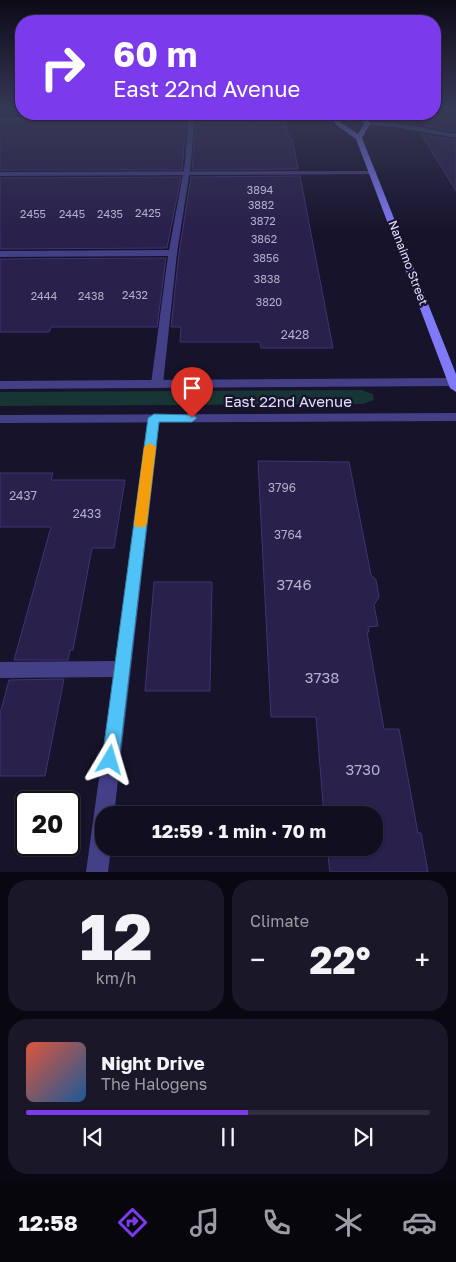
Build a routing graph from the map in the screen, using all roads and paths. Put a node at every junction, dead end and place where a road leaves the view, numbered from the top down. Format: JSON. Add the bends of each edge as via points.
{"nodes":[{"id":1,"x":188,"y":151,"type":"edge"},
{"id":2,"x":364,"y":151,"type":"edge"},
{"id":3,"x":373,"y":172,"type":"junction"},
{"id":4,"x":186,"y":173,"type":"junction"},
{"id":5,"x":0,"y":174,"type":"edge"},
{"id":6,"x":173,"y":253,"type":"junction"},
{"id":7,"x":0,"y":254,"type":"edge"},
{"id":8,"x":157,"y":384,"type":"junction"},
{"id":9,"x":0,"y":385,"type":"edge"},
{"id":10,"x":455,"y":385,"type":"edge"},
{"id":11,"x":0,"y":418,"type":"edge"},
{"id":12,"x":154,"y":418,"type":"junction"},
{"id":13,"x":456,"y":418,"type":"edge"},
{"id":14,"x":121,"y":669,"type":"junction"},
{"id":15,"x":0,"y":670,"type":"edge"},
{"id":16,"x":105,"y":806,"type":"edge"},
{"id":17,"x":99,"y":856,"type":"edge"},
{"id":18,"x":97,"y":872,"type":"edge"}],
"edges":[{"from":1,"to":4,"type":"street"},
{"from":2,"to":3,"type":"main road","name":"Nanaimo Street"},
{"from":3,"to":4,"type":"street"},
{"from":3,"to":10,"type":"main road","name":"Nanaimo Street"},
{"from":4,"to":5,"type":"street"},
{"from":4,"to":6,"type":"street"},
{"from":6,"to":7,"type":"street"},
{"from":6,"to":8,"type":"street"},
{"from":8,"to":9,"type":"street","name":"East 22nd Avenue"},
{"from":8,"to":10,"type":"street","name":"East 22nd Avenue"},
{"from":11,"to":12,"type":"street","name":"East 22nd Avenue"},
{"from":12,"to":13,"type":"street","name":"East 22nd Avenue"},
{"from":12,"to":14,"type":"street"},
{"from":14,"to":15,"type":"street"},
{"from":14,"to":16,"type":"street"},
{"from":17,"to":18,"type":"street"}]}
